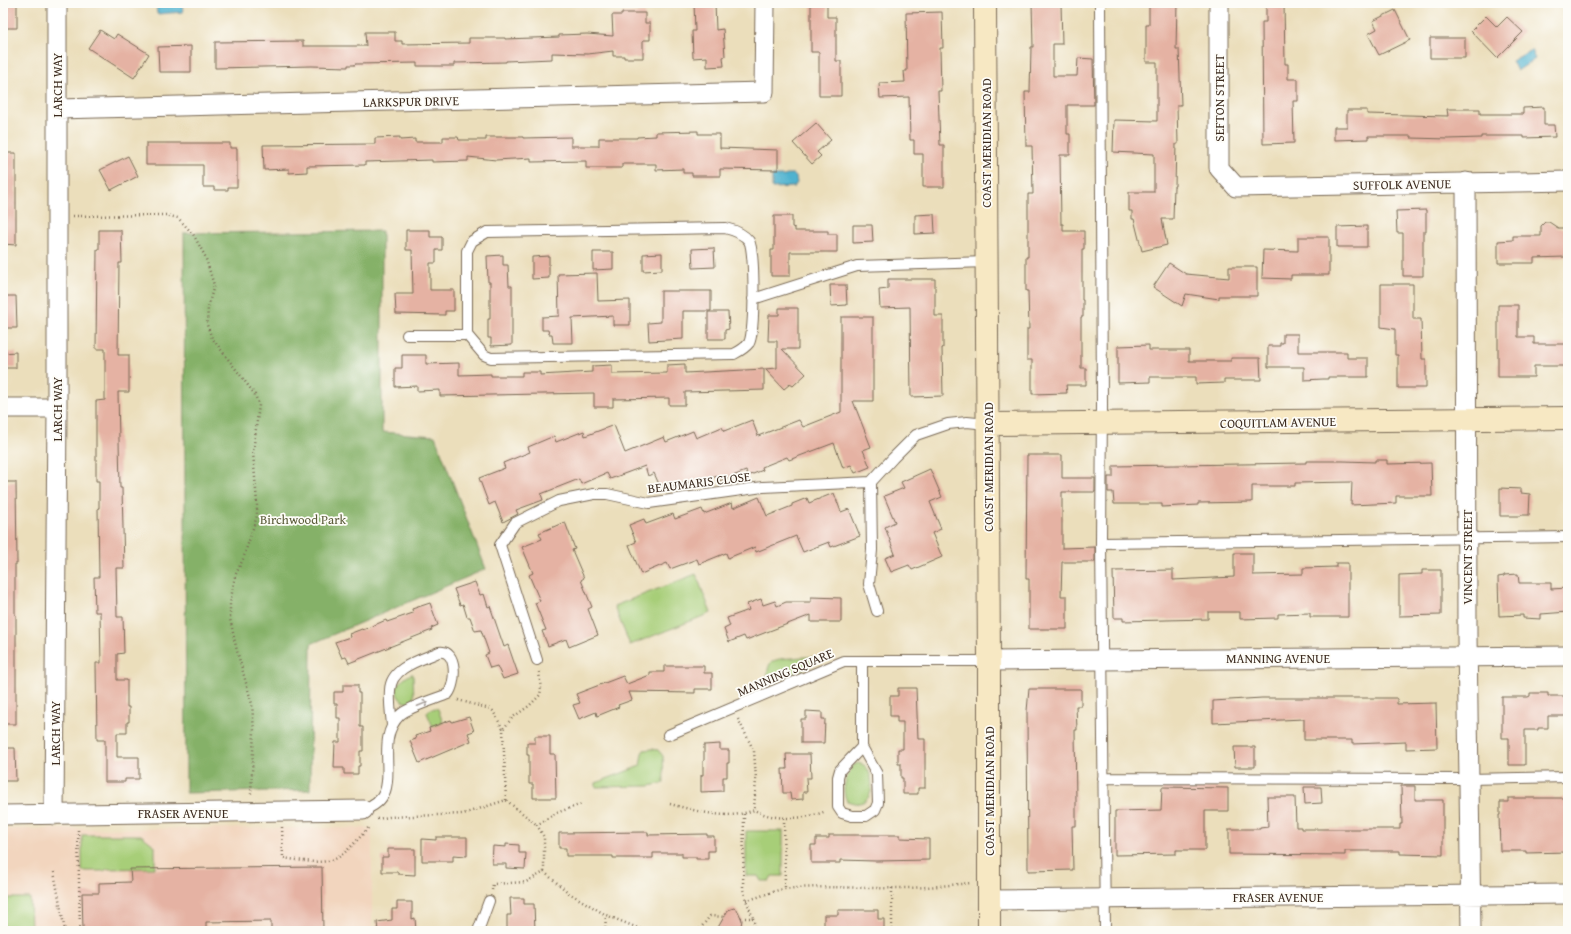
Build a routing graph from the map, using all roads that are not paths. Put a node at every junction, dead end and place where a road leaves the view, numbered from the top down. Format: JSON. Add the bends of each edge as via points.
{"nodes":[{"id":1,"x":57,"y":3,"type":"edge"},
{"id":2,"x":765,"y":3,"type":"edge"},
{"id":3,"x":985,"y":3,"type":"edge"},
{"id":4,"x":1100,"y":3,"type":"edge"},
{"id":5,"x":1219,"y":3,"type":"edge"},
{"id":6,"x":57,"y":109,"type":"junction"},
{"id":7,"x":1568,"y":181,"type":"edge"},
{"id":8,"x":1466,"y":182,"type":"junction"},
{"id":9,"x":1236,"y":187,"type":"joint"},
{"id":10,"x":987,"y":262,"type":"junction"},
{"id":11,"x":753,"y":299,"type":"junction"},
{"id":12,"x":407,"y":335,"type":"dead end"},
{"id":13,"x":467,"y":335,"type":"junction"},
{"id":14,"x":3,"y":408,"type":"edge"},
{"id":15,"x":57,"y":408,"type":"junction"},
{"id":16,"x":1568,"y":418,"type":"edge"},
{"id":17,"x":1467,"y":420,"type":"junction"},
{"id":18,"x":987,"y":424,"type":"junction"},
{"id":19,"x":1101,"y":424,"type":"junction"},
{"id":20,"x":872,"y":482,"type":"junction"},
{"id":21,"x":1568,"y":537,"type":"edge"},
{"id":22,"x":1467,"y":538,"type":"junction"},
{"id":23,"x":1101,"y":543,"type":"junction"},
{"id":24,"x":877,"y":611,"type":"dead end"},
{"id":25,"x":1467,"y":656,"type":"junction"},
{"id":26,"x":1568,"y":656,"type":"edge"},
{"id":27,"x":1103,"y":659,"type":"junction"},
{"id":28,"x":537,"y":660,"type":"road end"},
{"id":29,"x":862,"y":661,"type":"junction"},
{"id":30,"x":989,"y":661,"type":"junction"},
{"id":31,"x":392,"y":725,"type":"junction"},
{"id":32,"x":668,"y":735,"type":"dead end"},
{"id":33,"x":862,"y":746,"type":"junction"},
{"id":34,"x":1102,"y":778,"type":"junction"},
{"id":35,"x":1568,"y":778,"type":"edge"},
{"id":36,"x":1468,"y":779,"type":"junction"},
{"id":37,"x":3,"y":815,"type":"edge"},
{"id":38,"x":54,"y":815,"type":"junction"},
{"id":39,"x":370,"y":818,"type":"joint"},
{"id":40,"x":989,"y":890,"type":"junction"},
{"id":41,"x":1568,"y":894,"type":"edge"},
{"id":42,"x":1471,"y":895,"type":"junction"},
{"id":43,"x":1104,"y":898,"type":"junction"},
{"id":44,"x":489,"y":901,"type":"road end"},
{"id":45,"x":478,"y":931,"type":"edge"},
{"id":46,"x":989,"y":931,"type":"edge"},
{"id":47,"x":1105,"y":931,"type":"edge"},
{"id":48,"x":1471,"y":931,"type":"edge"}],
"edges":[{"from":1,"to":6,"type":"street","name":"LARCH WAY"},
{"from":2,"to":6,"type":"street","name":"LARKSPUR DRIVE","via":[[764,92]]},
{"from":3,"to":10,"type":"main road","name":"COAST MERIDIAN ROAD"},
{"from":4,"to":19,"type":"lane"},
{"from":5,"to":9,"type":"street","name":"SEFTON STREET","via":[[1219,168]]},
{"from":6,"to":15,"type":"street","name":"LARCH WAY"},
{"from":7,"to":8,"type":"street","name":"SUFFOLK AVENUE"},
{"from":8,"to":9,"type":"street","name":"SUFFOLK AVENUE"},
{"from":8,"to":17,"type":"street","name":"VINCENT STREET"},
{"from":10,"to":11,"type":"lane","via":[[857,266]]},
{"from":10,"to":18,"type":"main road","name":"COAST MERIDIAN ROAD"},
{"from":11,"to":13,"type":"lane","via":[[752,333],[749,342],[734,354],[491,358],[484,355]]},
{"from":11,"to":13,"type":"lane","via":[[752,248],[748,241],[734,230],[725,228],[487,232],[472,241],[467,251]]},
{"from":12,"to":13,"type":"lane"},
{"from":14,"to":15,"type":"street"},
{"from":15,"to":38,"type":"street","name":"LARCH WAY"},
{"from":16,"to":17,"type":"main road","name":"COQUITLAM AVENUE"},
{"from":17,"to":19,"type":"main road","name":"COQUITLAM AVENUE"},
{"from":17,"to":22,"type":"street","name":"VINCENT STREET"},
{"from":18,"to":19,"type":"main road","name":"COQUITLAM AVENUE"},
{"from":18,"to":20,"type":"lane","via":[[948,424],[916,435]]},
{"from":18,"to":30,"type":"main road","name":"COAST MERIDIAN ROAD"},
{"from":19,"to":23,"type":"lane"},
{"from":20,"to":24,"type":"lane","via":[[869,584]]},
{"from":20,"to":28,"type":"lane","name":"BEAUMARIS CLOSE","via":[[763,487],[654,503],[594,494],[559,501],[515,524],[500,545]]},
{"from":21,"to":22,"type":"lane"},
{"from":22,"to":23,"type":"lane"},
{"from":22,"to":25,"type":"street","name":"VINCENT STREET"},
{"from":23,"to":27,"type":"lane"},
{"from":25,"to":26,"type":"street","name":"MANNING AVENUE"},
{"from":25,"to":27,"type":"street","name":"MANNING AVENUE"},
{"from":25,"to":36,"type":"street","name":"VINCENT STREET"},
{"from":27,"to":30,"type":"street","name":"MANNING AVENUE"},
{"from":27,"to":34,"type":"lane"},
{"from":29,"to":30,"type":"lane","name":"MANNING SQUARE"},
{"from":29,"to":32,"type":"lane","name":"MANNING SQUARE","via":[[844,661]]},
{"from":29,"to":33,"type":"lane"},
{"from":30,"to":40,"type":"main road","name":"COAST MERIDIAN ROAD"},
{"from":31,"to":31,"type":"lane","one_way":true,"via":[[401,714],[448,694],[454,670],[450,656],[444,651],[400,670],[391,682]]},
{"from":31,"to":39,"type":"lane","via":[[387,737],[385,794],[373,808]]},
{"from":33,"to":33,"type":"lane","via":[[840,770],[838,777],[838,806],[842,813],[852,816],[866,816],[875,810],[878,803],[877,774]]},
{"from":34,"to":36,"type":"lane"},
{"from":34,"to":43,"type":"lane"},
{"from":35,"to":36,"type":"lane"},
{"from":36,"to":42,"type":"street","name":"VINCENT STREET"},
{"from":37,"to":38,"type":"street","name":"FRASER AVENUE"},
{"from":38,"to":39,"type":"street","name":"FRASER AVENUE","via":[[282,812]]},
{"from":40,"to":43,"type":"street","name":"FRASER AVENUE"},
{"from":40,"to":46,"type":"main road","name":"COAST MERIDIAN ROAD"},
{"from":41,"to":42,"type":"street","name":"FRASER AVENUE"},
{"from":42,"to":43,"type":"street","name":"FRASER AVENUE"},
{"from":42,"to":48,"type":"street","name":"VINCENT STREET"},
{"from":43,"to":47,"type":"lane"},
{"from":44,"to":45,"type":"lane"}]}
